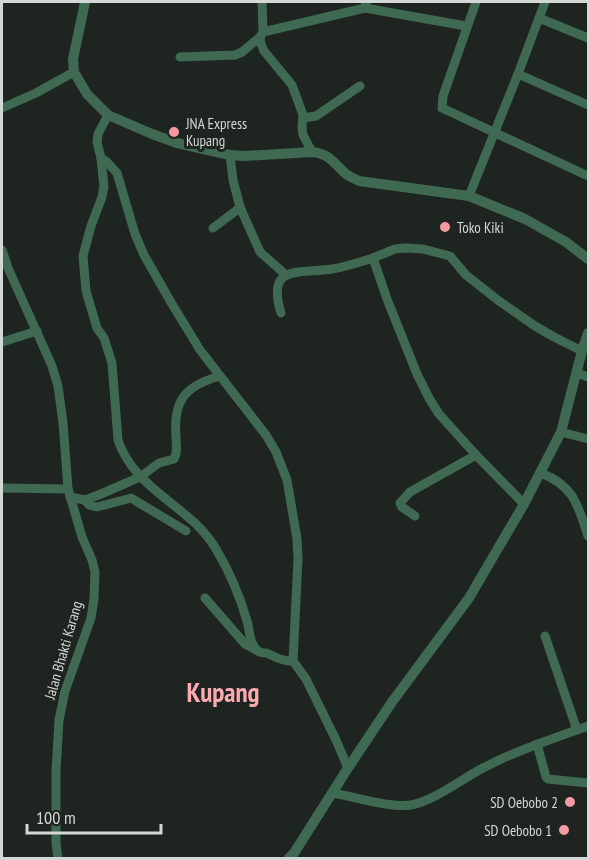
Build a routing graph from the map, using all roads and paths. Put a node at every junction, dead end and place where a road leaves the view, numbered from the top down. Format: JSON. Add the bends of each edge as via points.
{"nodes":[{"id":1,"x":85,"y":2,"type":"edge"},
{"id":2,"x":262,"y":2,"type":"edge"},
{"id":3,"x":476,"y":2,"type":"edge"},
{"id":4,"x":544,"y":2,"type":"edge"},
{"id":5,"x":365,"y":5,"type":"edge"},
{"id":6,"x":539,"y":18,"type":"junction"},
{"id":7,"x":466,"y":26,"type":"junction"},
{"id":8,"x":261,"y":34,"type":"junction"},
{"id":9,"x":588,"y":39,"type":"edge"},
{"id":10,"x":180,"y":57,"type":"dead end"},
{"id":11,"x":74,"y":72,"type":"junction"},
{"id":12,"x":518,"y":75,"type":"junction"},
{"id":13,"x":360,"y":86,"type":"dead end"},
{"id":14,"x":588,"y":105,"type":"edge"},
{"id":15,"x":2,"y":108,"type":"edge"},
{"id":16,"x":108,"y":115,"type":"junction"},
{"id":17,"x":303,"y":118,"type":"junction"},
{"id":18,"x":495,"y":133,"type":"junction"},
{"id":19,"x":312,"y":152,"type":"junction"},
{"id":20,"x":230,"y":155,"type":"junction"},
{"id":21,"x":101,"y":158,"type":"junction"},
{"id":22,"x":588,"y":176,"type":"edge"},
{"id":23,"x":469,"y":196,"type":"junction"},
{"id":24,"x":240,"y":207,"type":"junction"},
{"id":25,"x":213,"y":228,"type":"dead end"},
{"id":26,"x":2,"y":249,"type":"edge"},
{"id":27,"x":373,"y":258,"type":"junction"},
{"id":28,"x":588,"y":259,"type":"edge"},
{"id":29,"x":5,"y":268,"type":"edge"},
{"id":30,"x":286,"y":275,"type":"junction"},
{"id":31,"x":281,"y":313,"type":"dead end"},
{"id":32,"x":38,"y":331,"type":"junction"},
{"id":33,"x":588,"y":333,"type":"edge"},
{"id":34,"x":2,"y":342,"type":"edge"},
{"id":35,"x":582,"y":351,"type":"junction"},
{"id":36,"x":577,"y":373,"type":"junction"},
{"id":37,"x":220,"y":376,"type":"junction"},
{"id":38,"x":588,"y":377,"type":"edge"},
{"id":39,"x":561,"y":432,"type":"junction"},
{"id":40,"x":588,"y":439,"type":"edge"},
{"id":41,"x":476,"y":455,"type":"junction"},
{"id":42,"x":541,"y":473,"type":"junction"},
{"id":43,"x":140,"y":477,"type":"junction"},
{"id":44,"x":2,"y":488,"type":"edge"},
{"id":45,"x":69,"y":493,"type":"junction"},
{"id":46,"x":85,"y":500,"type":"junction"},
{"id":47,"x":524,"y":504,"type":"junction"},
{"id":48,"x":415,"y":516,"type":"dead end"},
{"id":49,"x":186,"y":531,"type":"dead end"},
{"id":50,"x":588,"y":536,"type":"edge"},
{"id":51,"x":205,"y":598,"type":"dead end"},
{"id":52,"x":545,"y":636,"type":"dead end"},
{"id":53,"x":258,"y":651,"type":"junction"},
{"id":54,"x":293,"y":661,"type":"junction"},
{"id":55,"x":588,"y":726,"type":"edge"},
{"id":56,"x":577,"y":730,"type":"junction"},
{"id":57,"x":537,"y":744,"type":"junction"},
{"id":58,"x":348,"y":768,"type":"junction"},
{"id":59,"x":588,"y":783,"type":"edge"},
{"id":60,"x":333,"y":793,"type":"junction"},
{"id":61,"x":294,"y":857,"type":"edge"},
{"id":62,"x":58,"y":858,"type":"edge"}],
"edges":[{"from":1,"to":11,"type":"street","via":[[73,59]]},
{"from":2,"to":8,"type":"street"},
{"from":3,"to":7,"type":"street"},
{"from":4,"to":6,"type":"street"},
{"from":5,"to":7,"type":"street"},
{"from":5,"to":8,"type":"street"},
{"from":6,"to":9,"type":"street"},
{"from":6,"to":12,"type":"street"},
{"from":7,"to":18,"type":"street","via":[[442,108]]},
{"from":8,"to":10,"type":"street","via":[[236,55]]},
{"from":8,"to":17,"type":"street","via":[[264,51],[292,85]]},
{"from":11,"to":15,"type":"street"},
{"from":11,"to":16,"type":"street","via":[[87,94]]},
{"from":12,"to":14,"type":"street"},
{"from":12,"to":18,"type":"street"},
{"from":13,"to":17,"type":"street","via":[[316,116]]},
{"from":16,"to":20,"type":"street","via":[[177,143]]},
{"from":16,"to":21,"type":"street","via":[[98,134]]},
{"from":17,"to":19,"type":"street","via":[[303,135]]},
{"from":18,"to":22,"type":"street"},
{"from":18,"to":23,"type":"street"},
{"from":19,"to":20,"type":"street"},
{"from":19,"to":23,"type":"street","via":[[330,158],[359,181]]},
{"from":20,"to":24,"type":"street"},
{"from":21,"to":37,"type":"street","via":[[117,173],[144,255],[200,350]]},
{"from":21,"to":43,"type":"street","via":[[104,187],[82,256],[86,291],[112,363],[118,440]]},
{"from":23,"to":28,"type":"street","via":[[525,219]]},
{"from":24,"to":25,"type":"street"},
{"from":24,"to":30,"type":"street","via":[[260,252]]},
{"from":26,"to":29,"type":"street","name":"Jalan Bhakti Karang"},
{"from":27,"to":30,"type":"street"},
{"from":27,"to":35,"type":"street","via":[[405,248],[450,256],[466,275],[499,301]]},
{"from":27,"to":41,"type":"street","via":[[429,398]]},
{"from":29,"to":32,"type":"street","name":"Jalan Bhakti Karang"},
{"from":30,"to":31,"type":"street","via":[[277,287]]},
{"from":32,"to":34,"type":"street"},
{"from":32,"to":45,"type":"street","name":"Jalan Bhakti Karang","via":[[58,386]]},
{"from":33,"to":35,"type":"street"},
{"from":35,"to":36,"type":"street"},
{"from":36,"to":38,"type":"street"},
{"from":36,"to":39,"type":"street"},
{"from":37,"to":43,"type":"street","via":[[194,387],[182,398],[176,417],[176,457],[159,463]]},
{"from":37,"to":54,"type":"street","via":[[266,435],[287,480],[298,559]]},
{"from":39,"to":40,"type":"street"},
{"from":39,"to":42,"type":"street"},
{"from":41,"to":47,"type":"street"},
{"from":41,"to":48,"type":"street","via":[[404,498],[402,507]]},
{"from":42,"to":47,"type":"street"},
{"from":42,"to":50,"type":"street","via":[[569,490]]},
{"from":43,"to":46,"type":"street"},
{"from":43,"to":53,"type":"street","via":[[206,534],[232,580],[250,638]]},
{"from":44,"to":45,"type":"street"},
{"from":45,"to":46,"type":"street"},
{"from":45,"to":62,"type":"street","name":"Jalan Bhakti Karang","via":[[92,561],[95,583],[91,618],[59,720]]},
{"from":46,"to":49,"type":"street","via":[[97,507],[131,498]]},
{"from":47,"to":58,"type":"street","via":[[469,598]]},
{"from":51,"to":53,"type":"street","via":[[245,644]]},
{"from":52,"to":56,"type":"street"},
{"from":53,"to":54,"type":"street"},
{"from":54,"to":58,"type":"street","via":[[306,679]]},
{"from":55,"to":56,"type":"street"},
{"from":56,"to":57,"type":"street"},
{"from":57,"to":59,"type":"street","via":[[548,779]]},
{"from":57,"to":60,"type":"street","via":[[411,805],[395,806]]},
{"from":58,"to":60,"type":"street"},
{"from":60,"to":61,"type":"street"}]}
